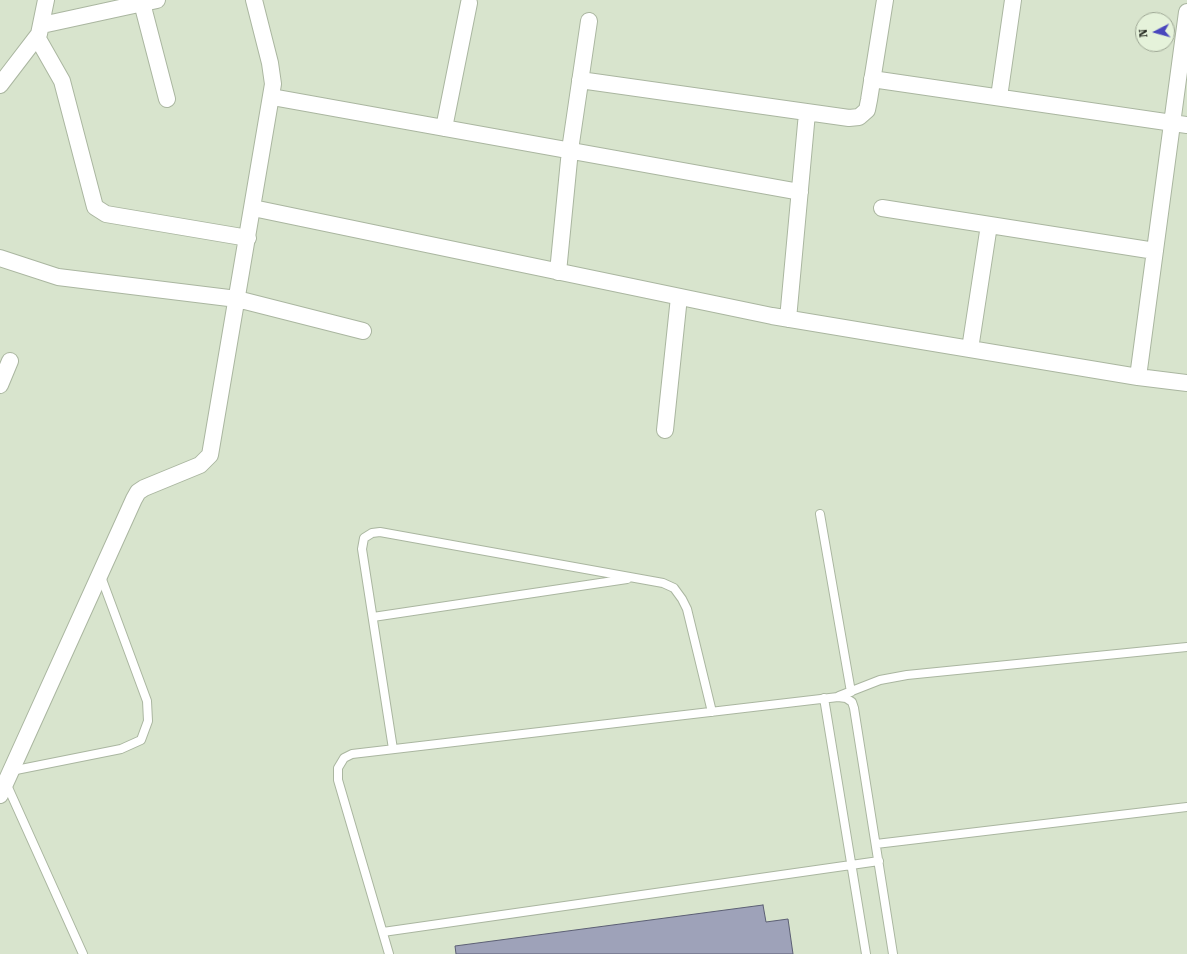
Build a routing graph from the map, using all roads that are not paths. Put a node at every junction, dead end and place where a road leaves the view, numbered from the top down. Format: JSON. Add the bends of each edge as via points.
{"nodes":[{"id":1,"x":46,"y":0,"type":"edge"},
{"id":2,"x":254,"y":0,"type":"edge"},
{"id":3,"x":882,"y":0,"type":"edge"},
{"id":4,"x":1013,"y":0,"type":"edge"},
{"id":5,"x":149,"y":2,"type":"edge"},
{"id":6,"x":468,"y":3,"type":"dead end"},
{"id":7,"x":1187,"y":12,"type":"edge"},
{"id":8,"x":588,"y":21,"type":"dead end"},
{"id":9,"x":39,"y":31,"type":"junction"},
{"id":10,"x":872,"y":79,"type":"junction"},
{"id":11,"x":580,"y":80,"type":"junction"},
{"id":12,"x":0,"y":85,"type":"edge"},
{"id":13,"x":272,"y":97,"type":"junction"},
{"id":14,"x":999,"y":98,"type":"junction"},
{"id":15,"x":167,"y":99,"type":"dead end"},
{"id":16,"x":807,"y":113,"type":"junction"},
{"id":17,"x":1179,"y":124,"type":"edge"},
{"id":18,"x":444,"y":128,"type":"junction"},
{"id":19,"x":570,"y":150,"type":"junction"},
{"id":20,"x":800,"y":192,"type":"junction"},
{"id":21,"x":253,"y":208,"type":"junction"},
{"id":22,"x":882,"y":208,"type":"dead end"},
{"id":23,"x":989,"y":225,"type":"junction"},
{"id":24,"x":248,"y":238,"type":"junction"},
{"id":25,"x":1155,"y":250,"type":"junction"},
{"id":26,"x":0,"y":258,"type":"edge"},
{"id":27,"x":558,"y":272,"type":"junction"},
{"id":28,"x":679,"y":297,"type":"junction"},
{"id":29,"x":237,"y":299,"type":"junction"},
{"id":30,"x":788,"y":319,"type":"junction"},
{"id":31,"x":363,"y":331,"type":"dead end"},
{"id":32,"x":970,"y":349,"type":"junction"},
{"id":33,"x":10,"y":362,"type":"dead end"},
{"id":34,"x":1138,"y":377,"type":"junction"},
{"id":35,"x":1187,"y":383,"type":"edge"},
{"id":36,"x":0,"y":385,"type":"edge"},
{"id":37,"x":665,"y":430,"type":"dead end"},
{"id":38,"x":820,"y":514,"type":"dead end"},
{"id":39,"x":100,"y":573,"type":"junction"},
{"id":40,"x":634,"y":578,"type":"junction"},
{"id":41,"x":373,"y":617,"type":"junction"},
{"id":42,"x":1187,"y":647,"type":"edge"},
{"id":43,"x":851,"y":692,"type":"junction"},
{"id":44,"x":838,"y":697,"type":"junction"},
{"id":45,"x":824,"y":698,"type":"junction"},
{"id":46,"x":712,"y":712,"type":"junction"},
{"id":47,"x":393,"y":749,"type":"junction"},
{"id":48,"x":6,"y":783,"type":"edge"},
{"id":49,"x":1187,"y":807,"type":"edge"},
{"id":50,"x":876,"y":844,"type":"junction"},
{"id":51,"x":879,"y":861,"type":"junction"},
{"id":52,"x":851,"y":864,"type":"junction"},
{"id":53,"x":383,"y":932,"type":"junction"},
{"id":54,"x":83,"y":954,"type":"edge"},
{"id":55,"x":389,"y":954,"type":"edge"},
{"id":56,"x":866,"y":954,"type":"edge"},
{"id":57,"x":894,"y":954,"type":"edge"}],
"edges":[{"from":1,"to":9,"type":"street"},
{"from":2,"to":13,"type":"street","via":[[272,74]]},
{"from":3,"to":10,"type":"street"},
{"from":4,"to":14,"type":"street"},
{"from":5,"to":9,"type":"street"},
{"from":5,"to":15,"type":"street"},
{"from":6,"to":18,"type":"street"},
{"from":7,"to":17,"type":"street"},
{"from":8,"to":11,"type":"street"},
{"from":9,"to":12,"type":"street"},
{"from":9,"to":24,"type":"street","via":[[62,81],[95,207],[106,214]]},
{"from":10,"to":14,"type":"street"},
{"from":10,"to":16,"type":"street","via":[[867,110],[859,117]]},
{"from":11,"to":16,"type":"street"},
{"from":11,"to":19,"type":"street"},
{"from":13,"to":18,"type":"street"},
{"from":13,"to":21,"type":"street"},
{"from":14,"to":17,"type":"street"},
{"from":16,"to":20,"type":"street"},
{"from":17,"to":25,"type":"street"},
{"from":18,"to":19,"type":"street"},
{"from":19,"to":20,"type":"street"},
{"from":19,"to":27,"type":"street"},
{"from":20,"to":30,"type":"street"},
{"from":21,"to":24,"type":"street"},
{"from":21,"to":27,"type":"street"},
{"from":22,"to":23,"type":"street"},
{"from":23,"to":25,"type":"street"},
{"from":23,"to":32,"type":"street"},
{"from":24,"to":29,"type":"street"},
{"from":25,"to":34,"type":"street"},
{"from":26,"to":29,"type":"street","via":[[65,278]]},
{"from":27,"to":28,"type":"street"},
{"from":28,"to":30,"type":"street"},
{"from":28,"to":37,"type":"street"},
{"from":29,"to":31,"type":"street"},
{"from":29,"to":39,"type":"street","via":[[210,455],[200,465],[138,492]]},
{"from":30,"to":32,"type":"street"},
{"from":32,"to":34,"type":"street"},
{"from":33,"to":36,"type":"street"},
{"from":34,"to":35,"type":"street"},
{"from":38,"to":43,"type":"lane"},
{"from":39,"to":48,"type":"street"},
{"from":39,"to":48,"type":"lane","via":[[147,701],[148,722],[141,740],[121,749]]},
{"from":40,"to":41,"type":"lane"},
{"from":40,"to":41,"type":"lane","via":[[372,532],[364,538],[362,549]]},
{"from":40,"to":46,"type":"lane","via":[[664,583],[674,588],[682,599],[687,609]]},
{"from":41,"to":47,"type":"lane"},
{"from":42,"to":43,"type":"lane","via":[[908,675],[880,680]]},
{"from":43,"to":44,"type":"lane"},
{"from":44,"to":45,"type":"lane"},
{"from":44,"to":50,"type":"lane","via":[[852,702],[854,708]]},
{"from":45,"to":46,"type":"lane"},
{"from":45,"to":52,"type":"lane"},
{"from":46,"to":47,"type":"lane"},
{"from":47,"to":53,"type":"lane","via":[[352,754],[344,758],[338,768],[338,780]]},
{"from":48,"to":54,"type":"lane"},
{"from":49,"to":50,"type":"lane"},
{"from":50,"to":51,"type":"lane"},
{"from":51,"to":52,"type":"lane"},
{"from":51,"to":57,"type":"lane"},
{"from":52,"to":53,"type":"lane"},
{"from":52,"to":56,"type":"lane"},
{"from":53,"to":55,"type":"lane"}]}
